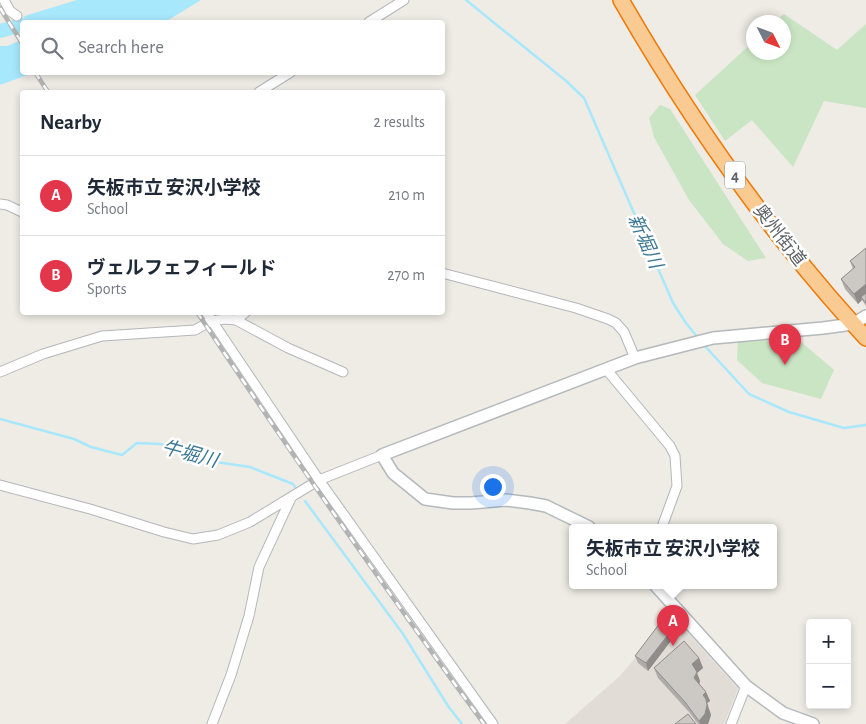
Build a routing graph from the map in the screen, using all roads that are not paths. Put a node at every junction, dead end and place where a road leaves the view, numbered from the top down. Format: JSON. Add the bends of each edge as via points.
{"nodes":[{"id":1,"x":4,"y":0,"type":"edge"},
{"id":2,"x":404,"y":0,"type":"edge"},
{"id":3,"x":621,"y":0,"type":"edge"},
{"id":4,"x":17,"y":16,"type":"dead end"},
{"id":5,"x":372,"y":20,"type":"edge"},
{"id":6,"x":286,"y":75,"type":"edge"},
{"id":7,"x":262,"y":90,"type":"edge"},
{"id":8,"x":0,"y":204,"type":"edge"},
{"id":9,"x":20,"y":211,"type":"edge"},
{"id":10,"x":445,"y":274,"type":"edge"},
{"id":11,"x":208,"y":315,"type":"edge"},
{"id":12,"x":242,"y":315,"type":"edge"},
{"id":13,"x":236,"y":320,"type":"junction"},
{"id":14,"x":859,"y":320,"type":"edge"},
{"id":15,"x":211,"y":322,"type":"junction"},
{"id":16,"x":866,"y":338,"type":"edge"},
{"id":17,"x":635,"y":358,"type":"junction"},
{"id":18,"x":606,"y":370,"type":"junction"},
{"id":19,"x":0,"y":372,"type":"edge"},
{"id":20,"x":343,"y":372,"type":"dead end"},
{"id":21,"x":382,"y":455,"type":"junction"},
{"id":22,"x":319,"y":480,"type":"junction"},
{"id":23,"x":0,"y":485,"type":"edge"},
{"id":24,"x":291,"y":498,"type":"junction"},
{"id":25,"x":583,"y":524,"type":"edge"},
{"id":26,"x":663,"y":524,"type":"edge"},
{"id":27,"x":659,"y":589,"type":"edge"},
{"id":28,"x":746,"y":686,"type":"junction"},
{"id":29,"x":212,"y":724,"type":"edge"},
{"id":30,"x":493,"y":724,"type":"edge"},
{"id":31,"x":731,"y":724,"type":"edge"},
{"id":32,"x":813,"y":724,"type":"edge"}],
"edges":[{"from":1,"to":4,"type":"street"},
{"from":2,"to":5,"type":"street"},
{"from":3,"to":14,"type":"highway","name":"奥州街道","number":"4","via":[[676,91],[771,224]]},
{"from":6,"to":7,"type":"street"},
{"from":8,"to":9,"type":"street"},
{"from":10,"to":17,"type":"street","via":[[608,319],[624,332]]},
{"from":11,"to":15,"type":"street"},
{"from":12,"to":13,"type":"street"},
{"from":13,"to":15,"type":"street"},
{"from":13,"to":20,"type":"street"},
{"from":14,"to":16,"type":"highway","name":"奥州街道","number":"4"},
{"from":14,"to":17,"type":"street","via":[[800,331],[707,339]]},
{"from":15,"to":19,"type":"street","via":[[195,330],[102,336],[43,354]]},
{"from":15,"to":22,"type":"street"},
{"from":17,"to":18,"type":"street"},
{"from":18,"to":21,"type":"street"},
{"from":18,"to":26,"type":"street","via":[[670,446],[674,456],[677,486]]},
{"from":21,"to":22,"type":"street"},
{"from":21,"to":25,"type":"street","via":[[393,473],[425,499],[453,503],[530,502]]},
{"from":22,"to":24,"type":"street"},
{"from":22,"to":30,"type":"street"},
{"from":23,"to":24,"type":"street","via":[[193,539],[218,535],[250,522]]},
{"from":24,"to":29,"type":"street","via":[[259,567],[249,616]]},
{"from":27,"to":28,"type":"street"},
{"from":28,"to":31,"type":"street"},
{"from":28,"to":32,"type":"street","via":[[783,713]]}]}
